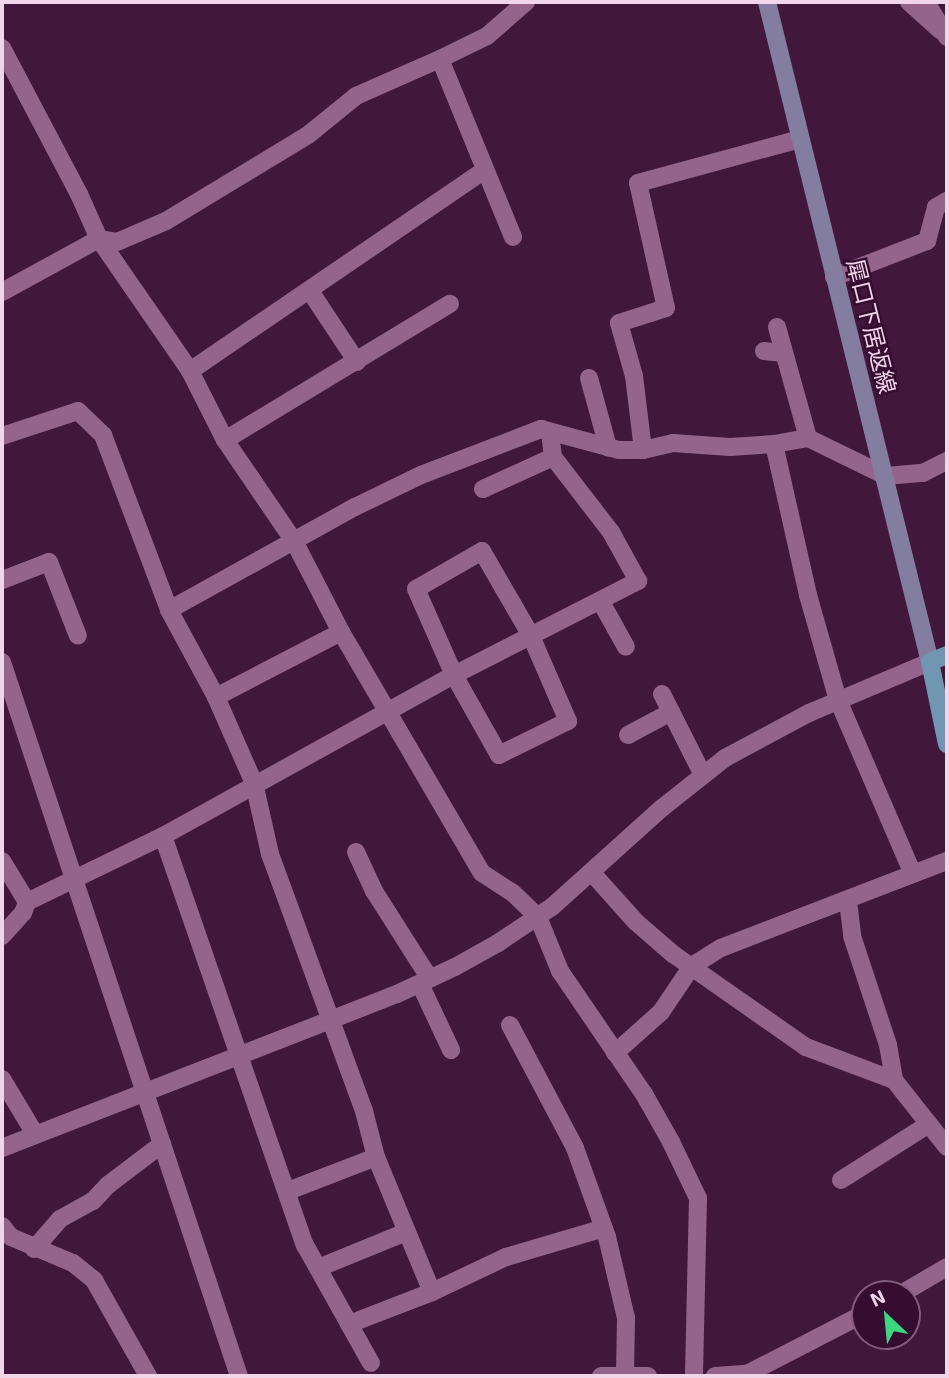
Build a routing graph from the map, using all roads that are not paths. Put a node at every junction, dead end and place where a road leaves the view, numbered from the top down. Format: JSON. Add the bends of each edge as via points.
{"nodes":[{"id":1,"x":526,"y":2,"type":"edge"},
{"id":2,"x":767,"y":2,"type":"edge"},
{"id":3,"x":909,"y":2,"type":"edge"},
{"id":4,"x":926,"y":2,"type":"edge"},
{"id":5,"x":947,"y":36,"type":"edge"},
{"id":6,"x":2,"y":48,"type":"edge"},
{"id":7,"x":440,"y":60,"type":"junction"},
{"id":8,"x":800,"y":139,"type":"junction"},
{"id":9,"x":485,"y":170,"type":"junction"},
{"id":10,"x":947,"y":201,"type":"edge"},
{"id":11,"x":513,"y":237,"type":"dead end"},
{"id":12,"x":99,"y":239,"type":"junction"},
{"id":13,"x":834,"y":278,"type":"junction"},
{"id":14,"x":310,"y":291,"type":"junction"},
{"id":15,"x":2,"y":292,"type":"edge"},
{"id":16,"x":450,"y":304,"type":"dead end"},
{"id":17,"x":777,"y":327,"type":"dead end"},
{"id":18,"x":764,"y":351,"type":"dead end"},
{"id":19,"x":784,"y":353,"type":"junction"},
{"id":20,"x":357,"y":362,"type":"junction"},
{"id":21,"x":190,"y":371,"type":"junction"},
{"id":22,"x":589,"y":378,"type":"dead end"},
{"id":23,"x":550,"y":432,"type":"junction"},
{"id":24,"x":2,"y":436,"type":"edge"},
{"id":25,"x":808,"y":438,"type":"junction"},
{"id":26,"x":225,"y":440,"type":"junction"},
{"id":27,"x":774,"y":444,"type":"junction"},
{"id":28,"x":608,"y":447,"type":"junction"},
{"id":29,"x":643,"y":450,"type":"junction"},
{"id":30,"x":553,"y":457,"type":"junction"},
{"id":31,"x":947,"y":461,"type":"edge"},
{"id":32,"x":886,"y":476,"type":"junction"},
{"id":33,"x":483,"y":489,"type":"dead end"},
{"id":34,"x":294,"y":541,"type":"junction"},
{"id":35,"x":2,"y":580,"type":"edge"},
{"id":36,"x":601,"y":602,"type":"junction"},
{"id":37,"x":169,"y":610,"type":"junction"},
{"id":38,"x":341,"y":632,"type":"junction"},
{"id":39,"x":78,"y":636,"type":"dead end"},
{"id":40,"x":531,"y":636,"type":"junction"},
{"id":41,"x":626,"y":647,"type":"dead end"},
{"id":42,"x":947,"y":655,"type":"edge"},
{"id":43,"x":2,"y":662,"type":"edge"},
{"id":44,"x":930,"y":662,"type":"junction"},
{"id":45,"x":454,"y":675,"type":"junction"},
{"id":46,"x":662,"y":694,"type":"dead end"},
{"id":47,"x":216,"y":697,"type":"junction"},
{"id":48,"x":838,"y":700,"type":"junction"},
{"id":49,"x":671,"y":712,"type":"junction"},
{"id":50,"x":387,"y":713,"type":"junction"},
{"id":51,"x":628,"y":735,"type":"dead end"},
{"id":52,"x":947,"y":744,"type":"edge"},
{"id":53,"x":703,"y":775,"type":"junction"},
{"id":54,"x":254,"y":783,"type":"junction"},
{"id":55,"x":163,"y":836,"type":"junction"},
{"id":56,"x":356,"y":852,"type":"dead end"},
{"id":57,"x":947,"y":861,"type":"edge"},
{"id":58,"x":2,"y":862,"type":"edge"},
{"id":59,"x":912,"y":872,"type":"junction"},
{"id":60,"x":592,"y":873,"type":"junction"},
{"id":61,"x":73,"y":880,"type":"junction"},
{"id":62,"x":848,"y":901,"type":"junction"},
{"id":63,"x":27,"y":902,"type":"junction"},
{"id":64,"x":538,"y":917,"type":"junction"},
{"id":65,"x":2,"y":936,"type":"edge"},
{"id":66,"x":692,"y":966,"type":"junction"},
{"id":67,"x":425,"y":981,"type":"junction"},
{"id":68,"x":330,"y":1020,"type":"junction"},
{"id":69,"x":510,"y":1025,"type":"dead end"},
{"id":70,"x":451,"y":1050,"type":"dead end"},
{"id":71,"x":615,"y":1053,"type":"junction"},
{"id":72,"x":239,"y":1054,"type":"junction"},
{"id":73,"x":2,"y":1079,"type":"edge"},
{"id":74,"x":894,"y":1080,"type":"junction"},
{"id":75,"x":145,"y":1091,"type":"junction"},
{"id":76,"x":929,"y":1124,"type":"junction"},
{"id":77,"x":35,"y":1134,"type":"junction"},
{"id":78,"x":162,"y":1144,"type":"junction"},
{"id":79,"x":2,"y":1147,"type":"edge"},
{"id":80,"x":947,"y":1147,"type":"edge"},
{"id":81,"x":376,"y":1157,"type":"junction"},
{"id":82,"x":842,"y":1180,"type":"dead end"},
{"id":83,"x":288,"y":1191,"type":"junction"},
{"id":84,"x":2,"y":1226,"type":"edge"},
{"id":85,"x":604,"y":1228,"type":"junction"},
{"id":86,"x":406,"y":1232,"type":"junction"},
{"id":87,"x":34,"y":1249,"type":"junction"},
{"id":88,"x":947,"y":1267,"type":"edge"},
{"id":89,"x":318,"y":1268,"type":"junction"},
{"id":90,"x":921,"y":1282,"type":"edge"},
{"id":91,"x":432,"y":1292,"type":"junction"},
{"id":92,"x":851,"y":1320,"type":"edge"},
{"id":93,"x":349,"y":1324,"type":"junction"},
{"id":94,"x":371,"y":1363,"type":"dead end"},
{"id":95,"x":148,"y":1376,"type":"edge"},
{"id":96,"x":239,"y":1376,"type":"edge"},
{"id":97,"x":601,"y":1376,"type":"edge"},
{"id":98,"x":625,"y":1376,"type":"edge"},
{"id":99,"x":648,"y":1376,"type":"edge"},
{"id":100,"x":694,"y":1376,"type":"edge"},
{"id":101,"x":715,"y":1376,"type":"edge"}],
"edges":[{"from":1,"to":7,"type":"street","via":[[487,36]]},
{"from":2,"to":8,"type":"main road","name":"犀口下居返線"},
{"from":3,"to":5,"type":"street"},
{"from":4,"to":5,"type":"street"},
{"from":6,"to":12,"type":"street"},
{"from":7,"to":9,"type":"street"},
{"from":7,"to":12,"type":"street","via":[[356,96],[308,135],[166,220],[117,242]]},
{"from":8,"to":13,"type":"main road","name":"犀口下居返線"},
{"from":8,"to":29,"type":"street","via":[[638,184],[666,308],[619,323],[635,376]]},
{"from":9,"to":11,"type":"street"},
{"from":9,"to":14,"type":"street"},
{"from":10,"to":13,"type":"street","via":[[936,206],[927,241]]},
{"from":12,"to":15,"type":"street"},
{"from":12,"to":21,"type":"street"},
{"from":13,"to":32,"type":"main road","name":"犀口下居返線"},
{"from":14,"to":20,"type":"street"},
{"from":14,"to":21,"type":"street"},
{"from":16,"to":20,"type":"street"},
{"from":17,"to":19,"type":"street"},
{"from":18,"to":19,"type":"street"},
{"from":19,"to":25,"type":"street"},
{"from":20,"to":26,"type":"street"},
{"from":21,"to":26,"type":"street"},
{"from":22,"to":28,"type":"street"},
{"from":23,"to":28,"type":"street"},
{"from":23,"to":30,"type":"street"},
{"from":23,"to":34,"type":"street","via":[[541,429],[421,475]]},
{"from":24,"to":37,"type":"street","via":[[78,411],[103,435]]},
{"from":25,"to":27,"type":"street"},
{"from":25,"to":32,"type":"street"},
{"from":26,"to":34,"type":"street"},
{"from":27,"to":29,"type":"street","via":[[673,443]]},
{"from":27,"to":48,"type":"street","via":[[808,595]]},
{"from":28,"to":29,"type":"street"},
{"from":30,"to":33,"type":"street"},
{"from":30,"to":36,"type":"street","via":[[611,532],[638,581]]},
{"from":31,"to":32,"type":"street","via":[[923,472]]},
{"from":32,"to":44,"type":"main road","name":"犀口下居返線"},
{"from":34,"to":37,"type":"street"},
{"from":34,"to":38,"type":"street"},
{"from":35,"to":39,"type":"street","via":[[49,562]]},
{"from":36,"to":40,"type":"street"},
{"from":36,"to":41,"type":"street"},
{"from":37,"to":47,"type":"street"},
{"from":38,"to":47,"type":"street"},
{"from":38,"to":50,"type":"street"},
{"from":40,"to":45,"type":"street"},
{"from":40,"to":45,"type":"street","via":[[568,721],[499,755]]},
{"from":40,"to":45,"type":"street","via":[[482,551],[416,589]]},
{"from":42,"to":44,"type":"main road"},
{"from":43,"to":61,"type":"street"},
{"from":44,"to":48,"type":"street"},
{"from":44,"to":52,"type":"main road"},
{"from":45,"to":50,"type":"street"},
{"from":46,"to":49,"type":"street"},
{"from":47,"to":54,"type":"street"},
{"from":48,"to":53,"type":"street","via":[[750,743]]},
{"from":48,"to":59,"type":"street"},
{"from":49,"to":51,"type":"street"},
{"from":49,"to":53,"type":"street"},
{"from":50,"to":54,"type":"street"},
{"from":50,"to":64,"type":"street","via":[[482,873]]},
{"from":53,"to":60,"type":"street"},
{"from":54,"to":55,"type":"street"},
{"from":54,"to":68,"type":"street","via":[[270,854]]},
{"from":55,"to":61,"type":"street"},
{"from":55,"to":72,"type":"street"},
{"from":56,"to":67,"type":"street"},
{"from":57,"to":59,"type":"street"},
{"from":58,"to":63,"type":"street"},
{"from":59,"to":62,"type":"street"},
{"from":60,"to":64,"type":"street"},
{"from":60,"to":66,"type":"street","via":[[636,922]]},
{"from":61,"to":63,"type":"street"},
{"from":61,"to":75,"type":"street"},
{"from":62,"to":66,"type":"street","via":[[765,929]]},
{"from":62,"to":74,"type":"street","via":[[852,936],[888,1045]]},
{"from":63,"to":65,"type":"street"},
{"from":64,"to":67,"type":"street"},
{"from":64,"to":71,"type":"street","via":[[560,971]]},
{"from":66,"to":71,"type":"street","via":[[661,1012]]},
{"from":66,"to":74,"type":"street","via":[[806,1047]]},
{"from":67,"to":68,"type":"street"},
{"from":67,"to":70,"type":"street"},
{"from":68,"to":72,"type":"street"},
{"from":68,"to":81,"type":"street"},
{"from":69,"to":85,"type":"street","via":[[575,1148]]},
{"from":71,"to":100,"type":"street","via":[[651,1106],[698,1198]]},
{"from":72,"to":75,"type":"street"},
{"from":72,"to":83,"type":"street"},
{"from":73,"to":77,"type":"street"},
{"from":74,"to":76,"type":"street"},
{"from":75,"to":77,"type":"street"},
{"from":75,"to":78,"type":"street"},
{"from":76,"to":80,"type":"street"},
{"from":76,"to":82,"type":"street"},
{"from":77,"to":79,"type":"street"},
{"from":78,"to":87,"type":"street","via":[[93,1200],[60,1219]]},
{"from":78,"to":96,"type":"street"},
{"from":81,"to":83,"type":"street"},
{"from":81,"to":86,"type":"street"},
{"from":83,"to":89,"type":"street","via":[[305,1245]]},
{"from":84,"to":87,"type":"street","via":[[10,1237]]},
{"from":85,"to":91,"type":"street","via":[[506,1257]]},
{"from":85,"to":98,"type":"street","via":[[626,1318]]},
{"from":86,"to":89,"type":"street"},
{"from":86,"to":91,"type":"street"},
{"from":87,"to":95,"type":"street","via":[[72,1263],[94,1280]]},
{"from":88,"to":90,"type":"street"},
{"from":89,"to":93,"type":"street"},
{"from":91,"to":93,"type":"street"},
{"from":92,"to":101,"type":"street","via":[[747,1374]]},
{"from":93,"to":94,"type":"street"},
{"from":97,"to":98,"type":"street"},
{"from":98,"to":99,"type":"street"}]}
